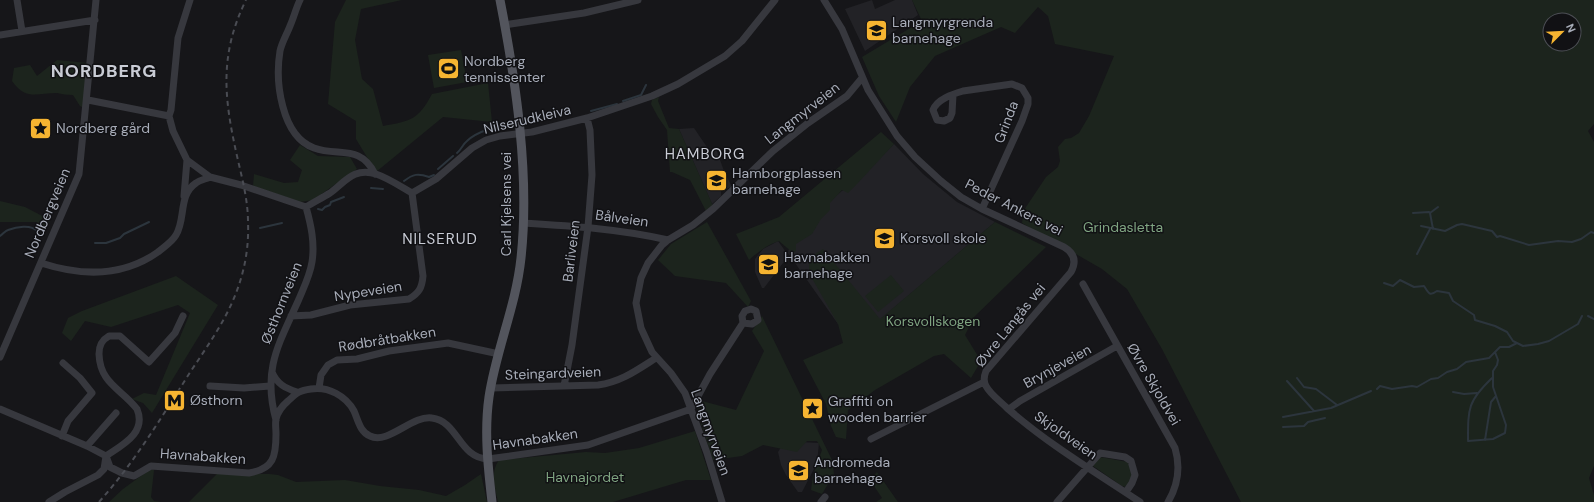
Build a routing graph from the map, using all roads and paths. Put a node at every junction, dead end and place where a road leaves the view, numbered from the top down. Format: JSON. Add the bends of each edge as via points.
{"nodes":[{"id":1,"x":17,"y":0,"type":"edge"},
{"id":2,"x":96,"y":0,"type":"edge"},
{"id":3,"x":190,"y":0,"type":"edge"},
{"id":4,"x":300,"y":0,"type":"edge"},
{"id":5,"x":500,"y":0,"type":"edge"},
{"id":6,"x":638,"y":0,"type":"edge"},
{"id":7,"x":775,"y":0,"type":"edge"},
{"id":8,"x":824,"y":0,"type":"edge"},
{"id":9,"x":94,"y":20,"type":"junction"},
{"id":10,"x":504,"y":25,"type":"junction"},
{"id":11,"x":22,"y":31,"type":"junction"},
{"id":12,"x":0,"y":36,"type":"edge"},
{"id":13,"x":862,"y":78,"type":"junction"},
{"id":14,"x":953,"y":95,"type":"dead end"},
{"id":15,"x":88,"y":100,"type":"junction"},
{"id":16,"x":169,"y":116,"type":"junction"},
{"id":17,"x":587,"y":118,"type":"junction"},
{"id":18,"x":519,"y":134,"type":"junction"},
{"id":19,"x":188,"y":160,"type":"junction"},
{"id":20,"x":375,"y":174,"type":"junction"},
{"id":21,"x":210,"y":177,"type":"junction"},
{"id":22,"x":412,"y":192,"type":"junction"},
{"id":23,"x":184,"y":198,"type":"junction"},
{"id":24,"x":306,"y":207,"type":"junction"},
{"id":25,"x":982,"y":209,"type":"junction"},
{"id":26,"x":523,"y":223,"type":"junction"},
{"id":27,"x":588,"y":226,"type":"junction"},
{"id":28,"x":668,"y":240,"type":"junction"},
{"id":29,"x":1074,"y":260,"type":"joint"},
{"id":30,"x":41,"y":263,"type":"junction"},
{"id":31,"x":1082,"y":284,"type":"dead end"},
{"id":32,"x":183,"y":316,"type":"dead end"},
{"id":33,"x":291,"y":316,"type":"junction"},
{"id":34,"x":743,"y":323,"type":"dead end"},
{"id":35,"x":1117,"y":346,"type":"junction"},
{"id":36,"x":499,"y":354,"type":"junction"},
{"id":37,"x":0,"y":357,"type":"edge"},
{"id":38,"x":656,"y":358,"type":"junction"},
{"id":39,"x":63,"y":363,"type":"dead end"},
{"id":40,"x":272,"y":372,"type":"junction"},
{"id":41,"x":984,"y":382,"type":"junction"},
{"id":42,"x":210,"y":386,"type":"dead end"},
{"id":43,"x":270,"y":386,"type":"junction"},
{"id":44,"x":564,"y":386,"type":"junction"},
{"id":45,"x":319,"y":388,"type":"junction"},
{"id":46,"x":491,"y":388,"type":"junction"},
{"id":47,"x":297,"y":392,"type":"junction"},
{"id":48,"x":0,"y":409,"type":"edge"},
{"id":49,"x":691,"y":409,"type":"junction"},
{"id":50,"x":1009,"y":409,"type":"junction"},
{"id":51,"x":116,"y":413,"type":"dead end"},
{"id":52,"x":276,"y":420,"type":"junction"},
{"id":53,"x":62,"y":436,"type":"junction"},
{"id":54,"x":871,"y":439,"type":"dead end"},
{"id":55,"x":87,"y":446,"type":"junction"},
{"id":56,"x":106,"y":456,"type":"junction"},
{"id":57,"x":488,"y":459,"type":"junction"},
{"id":58,"x":1087,"y":467,"type":"junction"},
{"id":59,"x":1126,"y":492,"type":"junction"},
{"id":60,"x":50,"y":502,"type":"edge"},
{"id":61,"x":492,"y":502,"type":"edge"},
{"id":62,"x":722,"y":502,"type":"edge"},
{"id":63,"x":1057,"y":502,"type":"edge"},
{"id":64,"x":1140,"y":502,"type":"edge"},
{"id":65,"x":1168,"y":502,"type":"edge"}],
"edges":[{"from":1,"to":11,"type":"street"},
{"from":2,"to":9,"type":"street","name":"Nordbergveien"},
{"from":3,"to":16,"type":"street","via":[[178,38]]},
{"from":4,"to":20,"type":"street","via":[[279,60],[281,97],[290,128],[305,144],[314,148],[355,154],[370,163]]},
{"from":5,"to":10,"type":"main road","name":"Carl Kjelsens vei"},
{"from":6,"to":10,"type":"street","via":[[584,13]]},
{"from":7,"to":17,"type":"street","name":"Nilserudkleiva","via":[[742,40],[725,56],[658,93]]},
{"from":8,"to":13,"type":"street","name":"Peder Ankers vei","via":[[842,29]]},
{"from":9,"to":11,"type":"street"},
{"from":9,"to":15,"type":"street","name":"Nordbergveien"},
{"from":10,"to":18,"type":"main road","name":"Carl Kjelsens vei"},
{"from":11,"to":12,"type":"street"},
{"from":13,"to":25,"type":"street","name":"Peder Ankers vei","via":[[897,136],[915,157],[951,190]]},
{"from":13,"to":28,"type":"street","name":"Langmyrveien","via":[[847,96],[773,151],[713,209]]},
{"from":14,"to":25,"type":"street","name":"Grinda","via":[[1008,84],[1025,90],[1028,98],[1022,121]]},
{"from":15,"to":16,"type":"street"},
{"from":15,"to":30,"type":"street","name":"Nordbergveien","via":[[79,174]]},
{"from":16,"to":19,"type":"street","via":[[173,131]]},
{"from":17,"to":18,"type":"street","name":"Nilserudkleiva"},
{"from":17,"to":27,"type":"street","name":"Barliveien","via":[[592,175]]},
{"from":18,"to":22,"type":"street","name":"Nilserudkleiva","via":[[480,143],[436,179]]},
{"from":18,"to":26,"type":"main road","name":"Carl Kjelsens vei"},
{"from":19,"to":21,"type":"street"},
{"from":19,"to":23,"type":"street"},
{"from":20,"to":22,"type":"street"},
{"from":20,"to":24,"type":"street","via":[[366,172],[351,176]]},
{"from":21,"to":23,"type":"street","via":[[196,183]]},
{"from":21,"to":24,"type":"street"},
{"from":22,"to":33,"type":"street","name":"Nypeveien","via":[[424,276],[422,286],[416,295],[409,299],[350,305],[311,315]]},
{"from":23,"to":30,"type":"street","via":[[176,236],[153,256],[133,266],[92,273]]},
{"from":24,"to":33,"type":"street","name":"Østhornveien","via":[[312,231],[312,260]]},
{"from":25,"to":29,"type":"street","name":"Peder Ankers vei","via":[[1070,250]]},
{"from":26,"to":27,"type":"street","name":"Bålveien"},
{"from":26,"to":36,"type":"main road","name":"Carl Kjelsens vei","via":[[516,291]]},
{"from":27,"to":28,"type":"street","name":"Bålveien"},
{"from":27,"to":44,"type":"street","name":"Barliveien"},
{"from":28,"to":38,"type":"street","name":"Langmyrveien","via":[[648,263],[637,294],[641,328]]},
{"from":29,"to":41,"type":"street","name":"Øvre Langås vei","via":[[1071,272],[986,371]]},
{"from":30,"to":37,"type":"street","name":"Nordbergveien"},
{"from":31,"to":35,"type":"street","name":"Øvre Skjoldvei"},
{"from":32,"to":56,"type":"street","via":[[175,333],[149,362],[120,336],[109,336],[102,341],[99,359],[104,375],[140,414],[137,431],[130,440]]},
{"from":33,"to":40,"type":"street","name":"Østhornveien","via":[[274,355]]},
{"from":34,"to":49,"type":"street"},
{"from":35,"to":50,"type":"street","name":"Brynjeveien"},
{"from":35,"to":65,"type":"street","name":"Øvre Skjoldvei","via":[[1175,448],[1178,480]]},
{"from":36,"to":45,"type":"street","name":"Rødbråtbakken","via":[[448,343],[389,351],[357,359],[337,360],[328,365],[321,375]]},
{"from":36,"to":46,"type":"main road","name":"Carl Kjelsens vei"},
{"from":38,"to":44,"type":"street","name":"Steingardveien","via":[[616,382]]},
{"from":38,"to":49,"type":"street","name":"Langmyrveien","via":[[682,387]]},
{"from":39,"to":53,"type":"street","via":[[80,378],[92,394],[68,421]]},
{"from":40,"to":43,"type":"street","name":"Østhornveien"},
{"from":40,"to":47,"type":"street","via":[[280,385]]},
{"from":41,"to":50,"type":"street","name":"Skjoldveien","via":[[989,391]]},
{"from":41,"to":54,"type":"street","name":"Øvre Langås vei"},
{"from":42,"to":43,"type":"street"},
{"from":43,"to":52,"type":"street","name":"Østhornveien"},
{"from":44,"to":46,"type":"street","name":"Steingardveien"},
{"from":45,"to":47,"type":"street","name":"Havnabakken"},
{"from":45,"to":57,"type":"street","name":"Havnabakken","via":[[334,392],[348,402],[362,431],[370,437],[382,437],[422,418],[439,419],[445,422],[471,454]]},
{"from":46,"to":57,"type":"main road","name":"Carl Kjelsens vei","via":[[487,426]]},
{"from":47,"to":52,"type":"street","via":[[281,408]]},
{"from":48,"to":53,"type":"street","name":"Havnabakken"},
{"from":49,"to":57,"type":"street","name":"Havnabakken","via":[[588,445]]},
{"from":49,"to":62,"type":"street","name":"Langmyrveien"},
{"from":50,"to":58,"type":"street","name":"Skjoldveien"},
{"from":51,"to":55,"type":"street"},
{"from":52,"to":56,"type":"street","name":"Havnabakken","via":[[276,452],[270,465],[259,471],[249,473],[151,466],[134,476],[110,466]]},
{"from":53,"to":55,"type":"street","name":"Havnabakken"},
{"from":55,"to":56,"type":"street","name":"Havnabakken"},
{"from":56,"to":60,"type":"street","via":[[104,469],[98,475]]},
{"from":57,"to":61,"type":"main road","name":"Carl Kjelsens vei"},
{"from":58,"to":59,"type":"street","name":"Skjoldveien"},
{"from":58,"to":59,"type":"street","via":[[1100,453],[1128,458],[1135,475]]},
{"from":58,"to":63,"type":"street"},
{"from":59,"to":64,"type":"street","name":"Skjoldveien"}]}
